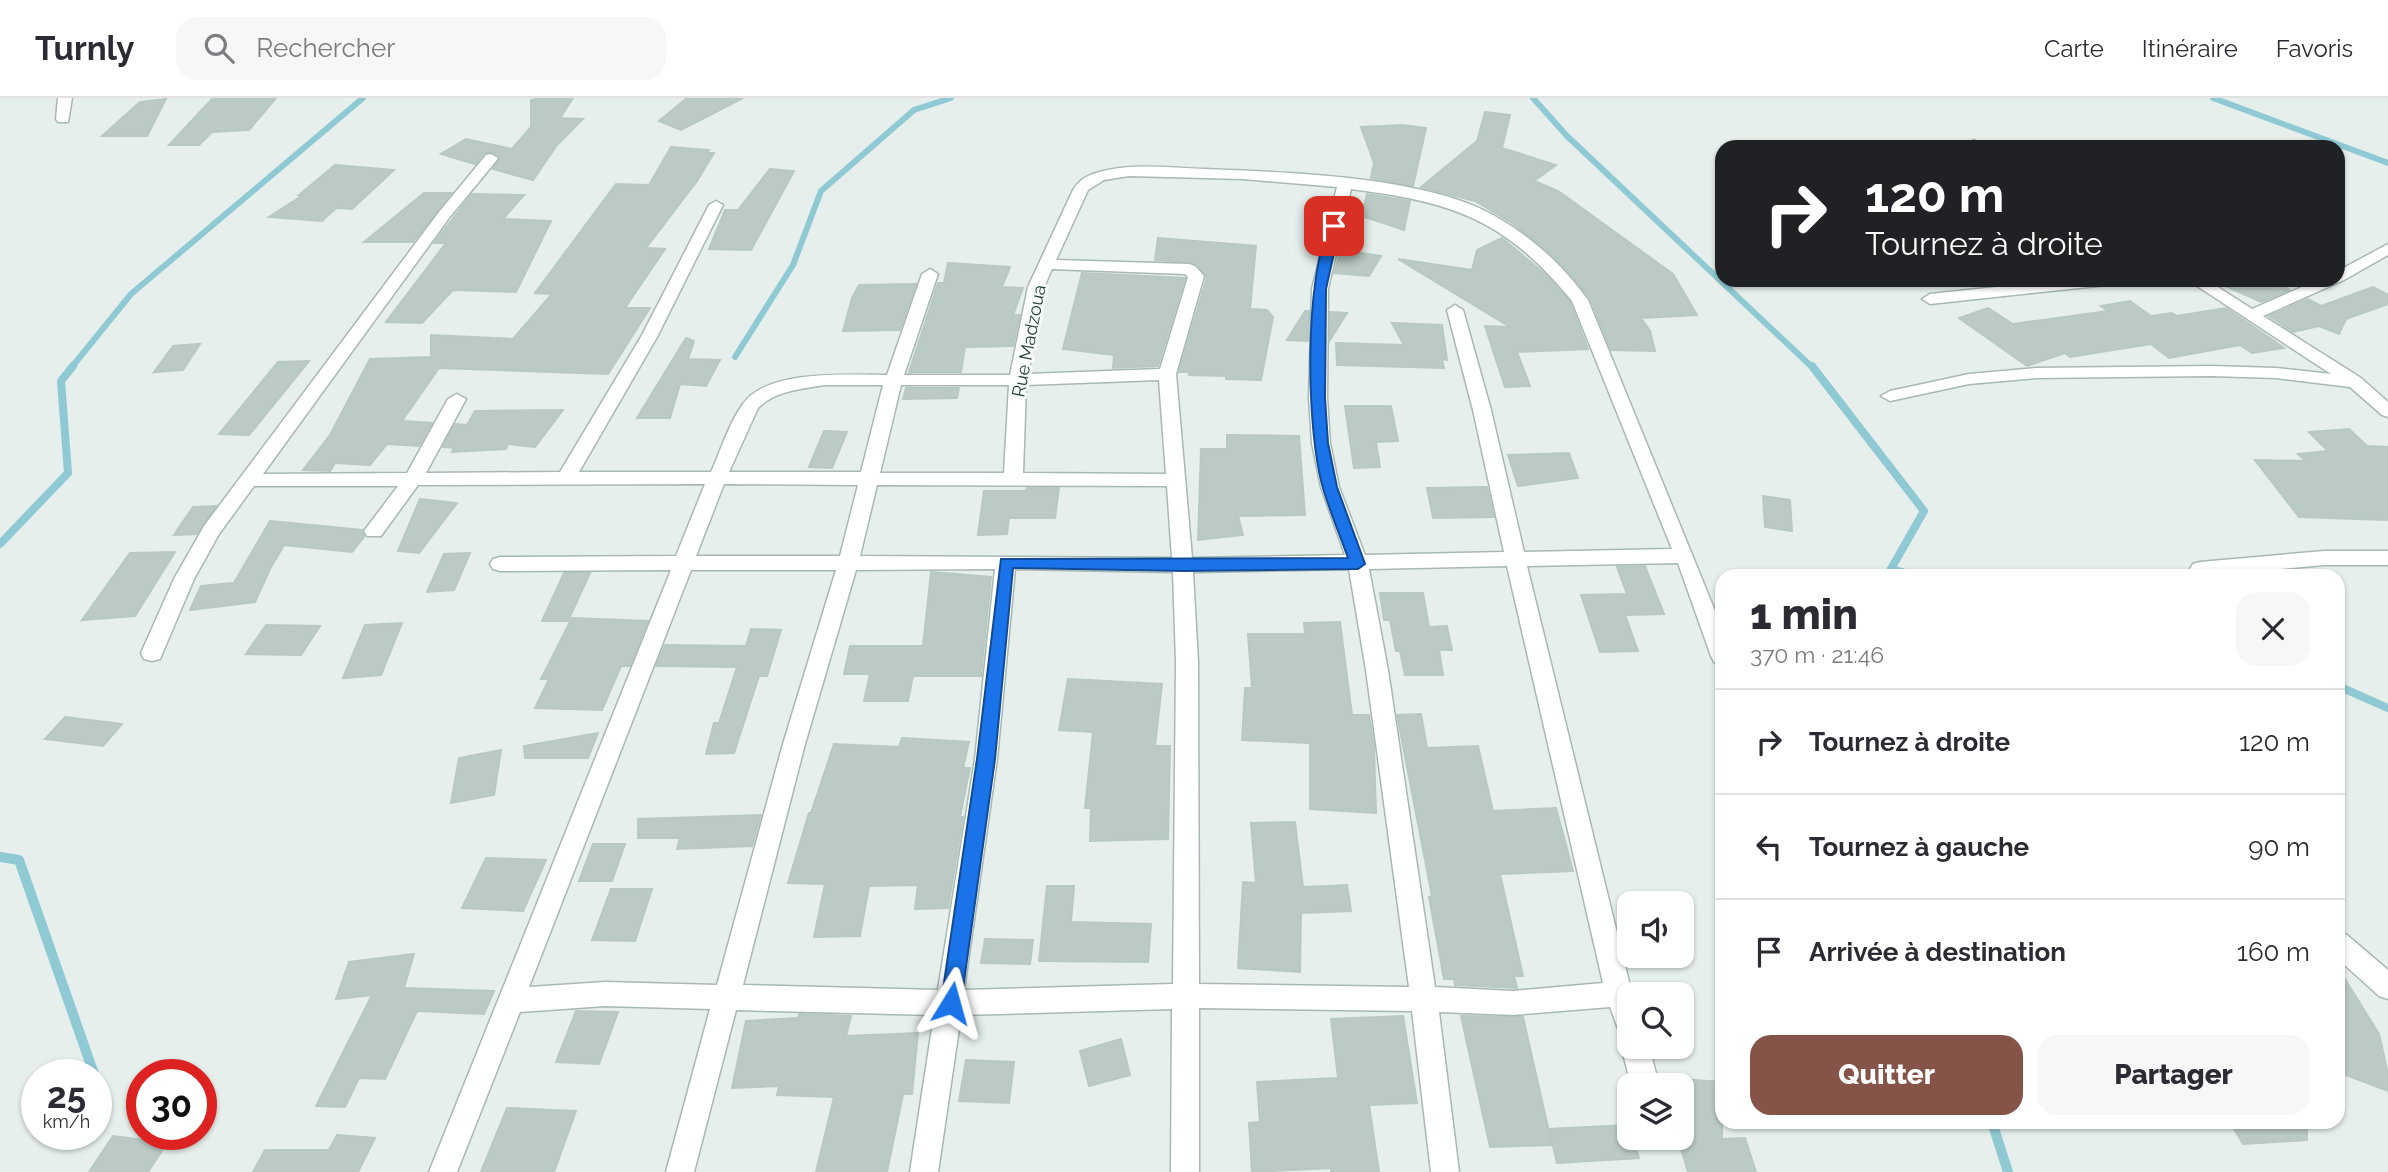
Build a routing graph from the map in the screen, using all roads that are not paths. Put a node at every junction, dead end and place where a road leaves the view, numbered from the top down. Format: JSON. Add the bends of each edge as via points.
{"nodes":[{"id":1,"x":65,"y":98,"type":"edge"},
{"id":2,"x":63,"y":120,"type":"dead end"},
{"id":3,"x":491,"y":158,"type":"dead end"},
{"id":4,"x":1345,"y":183,"type":"junction"},
{"id":5,"x":716,"y":205,"type":"dead end"},
{"id":6,"x":2388,"y":249,"type":"edge"},
{"id":7,"x":1048,"y":264,"type":"junction"},
{"id":8,"x":2345,"y":272,"type":"edge"},
{"id":9,"x":930,"y":274,"type":"dead end"},
{"id":10,"x":2042,"y":287,"type":"edge"},
{"id":11,"x":2207,"y":287,"type":"edge"},
{"id":12,"x":2316,"y":287,"type":"edge"},
{"id":13,"x":1930,"y":299,"type":"dead end"},
{"id":14,"x":1455,"y":310,"type":"dead end"},
{"id":15,"x":2252,"y":316,"type":"junction"},
{"id":16,"x":1167,"y":374,"type":"junction"},
{"id":17,"x":1018,"y":380,"type":"junction"},
{"id":18,"x":893,"y":381,"type":"junction"},
{"id":19,"x":2355,"y":382,"type":"junction"},
{"id":20,"x":1890,"y":396,"type":"dead end"},
{"id":21,"x":457,"y":399,"type":"dead end"},
{"id":22,"x":2384,"y":403,"type":"edge"},
{"id":23,"x":566,"y":478,"type":"junction"},
{"id":24,"x":717,"y":478,"type":"junction"},
{"id":25,"x":1013,"y":479,"type":"junction"},
{"id":26,"x":247,"y":480,"type":"junction"},
{"id":27,"x":413,"y":480,"type":"junction"},
{"id":28,"x":868,"y":480,"type":"junction"},
{"id":29,"x":1176,"y":480,"type":"junction"},
{"id":30,"x":374,"y":531,"type":"dead end"},
{"id":31,"x":1685,"y":556,"type":"junction"},
{"id":32,"x":2388,"y":558,"type":"edge"},
{"id":33,"x":1516,"y":561,"type":"junction"},
{"id":34,"x":1006,"y":562,"type":"junction"},
{"id":35,"x":848,"y":563,"type":"junction"},
{"id":36,"x":500,"y":564,"type":"dead end"},
{"id":37,"x":685,"y":564,"type":"junction"},
{"id":38,"x":1358,"y":564,"type":"junction"},
{"id":39,"x":1184,"y":565,"type":"junction"},
{"id":40,"x":2200,"y":569,"type":"dead end"},
{"id":41,"x":1715,"y":637,"type":"edge"},
{"id":42,"x":152,"y":653,"type":"dead end"},
{"id":43,"x":2345,"y":949,"type":"edge"},
{"id":44,"x":1617,"y":986,"type":"edge"},
{"id":45,"x":2388,"y":987,"type":"edge"},
{"id":46,"x":1617,"y":994,"type":"edge"},
{"id":47,"x":1187,"y":996,"type":"junction"},
{"id":48,"x":726,"y":999,"type":"junction"},
{"id":49,"x":1424,"y":999,"type":"junction"},
{"id":50,"x":510,"y":1000,"type":"junction"},
{"id":51,"x":951,"y":1003,"type":"junction"},
{"id":52,"x":443,"y":1172,"type":"edge"},
{"id":53,"x":680,"y":1172,"type":"edge"},
{"id":54,"x":924,"y":1172,"type":"edge"},
{"id":55,"x":1185,"y":1172,"type":"edge"},
{"id":56,"x":1445,"y":1172,"type":"edge"}],
"edges":[{"from":1,"to":2,"type":"street"},
{"from":3,"to":26,"type":"street"},
{"from":4,"to":7,"type":"street","name":"Rue Madzoua","via":[[1253,174],[1163,172],[1096,177],[1080,190]]},
{"from":4,"to":31,"type":"street","via":[[1456,204],[1505,230],[1558,272],[1580,300]]},
{"from":4,"to":38,"type":"street","via":[[1320,289],[1318,398],[1330,487]]},
{"from":5,"to":23,"type":"street","via":[[649,337]]},
{"from":6,"to":8,"type":"street"},
{"from":7,"to":16,"type":"street","via":[[1189,269],[1195,273]]},
{"from":7,"to":17,"type":"street","name":"Rue Madzoua","via":[[1036,287]]},
{"from":9,"to":18,"type":"street"},
{"from":10,"to":13,"type":"street"},
{"from":11,"to":15,"type":"street"},
{"from":12,"to":15,"type":"street"},
{"from":14,"to":33,"type":"street"},
{"from":15,"to":19,"type":"street"},
{"from":16,"to":17,"type":"street"},
{"from":16,"to":29,"type":"street"},
{"from":17,"to":18,"type":"street"},
{"from":17,"to":25,"type":"street","name":"Rue Madzoua"},
{"from":18,"to":24,"type":"street","via":[[824,380],[787,386],[759,397],[750,406]]},
{"from":18,"to":28,"type":"street"},
{"from":19,"to":20,"type":"street","via":[[2211,371],[2036,373],[1969,379]]},
{"from":19,"to":22,"type":"street"},
{"from":21,"to":27,"type":"street"},
{"from":23,"to":24,"type":"street"},
{"from":23,"to":27,"type":"street"},
{"from":24,"to":28,"type":"street"},
{"from":24,"to":37,"type":"street"},
{"from":25,"to":28,"type":"street"},
{"from":25,"to":29,"type":"street"},
{"from":26,"to":27,"type":"street"},
{"from":26,"to":42,"type":"street","via":[[184,579]]},
{"from":27,"to":30,"type":"street"},
{"from":28,"to":35,"type":"street"},
{"from":29,"to":39,"type":"street"},
{"from":31,"to":33,"type":"street"},
{"from":31,"to":41,"type":"street"},
{"from":32,"to":40,"type":"street","via":[[2324,558]]},
{"from":33,"to":38,"type":"street"},
{"from":33,"to":44,"type":"street"},
{"from":34,"to":35,"type":"street"},
{"from":34,"to":39,"type":"street"},
{"from":34,"to":51,"type":"street","via":[[986,759]]},
{"from":35,"to":37,"type":"street"},
{"from":35,"to":48,"type":"street"},
{"from":36,"to":37,"type":"street"},
{"from":37,"to":50,"type":"street"},
{"from":38,"to":39,"type":"street"},
{"from":38,"to":49,"type":"street"},
{"from":39,"to":47,"type":"street"},
{"from":43,"to":45,"type":"street"},
{"from":46,"to":49,"type":"street","via":[[1513,1003]]},
{"from":47,"to":49,"type":"street"},
{"from":47,"to":51,"type":"street"},
{"from":47,"to":55,"type":"street"},
{"from":48,"to":50,"type":"street","via":[[605,995]]},
{"from":48,"to":51,"type":"street"},
{"from":48,"to":53,"type":"street"},
{"from":49,"to":56,"type":"street"},
{"from":50,"to":52,"type":"street"},
{"from":51,"to":54,"type":"street"}]}
